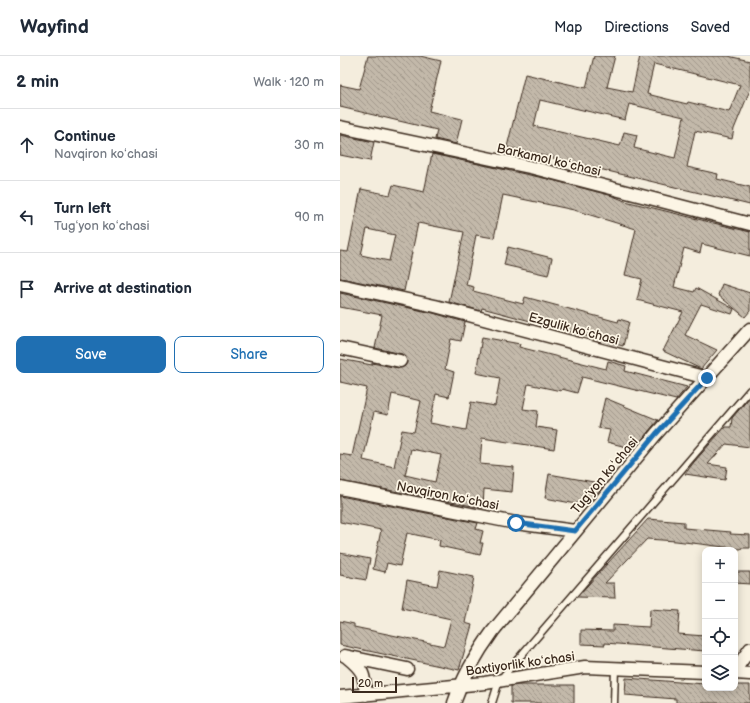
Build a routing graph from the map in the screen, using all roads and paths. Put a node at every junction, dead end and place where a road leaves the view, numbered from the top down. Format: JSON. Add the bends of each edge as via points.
{"nodes":[{"id":1,"x":340,"y":127,"type":"edge"},
{"id":2,"x":750,"y":224,"type":"edge"},
{"id":3,"x":340,"y":285,"type":"edge"},
{"id":4,"x":750,"y":328,"type":"edge"},
{"id":5,"x":340,"y":348,"type":"edge"},
{"id":6,"x":400,"y":361,"type":"dead end"},
{"id":7,"x":707,"y":378,"type":"junction"},
{"id":8,"x":750,"y":390,"type":"edge"},
{"id":9,"x":340,"y":488,"type":"edge"},
{"id":10,"x":575,"y":531,"type":"junction"},
{"id":11,"x":750,"y":649,"type":"edge"},
{"id":12,"x":342,"y":656,"type":"edge"},
{"id":13,"x":738,"y":667,"type":"edge"},
{"id":14,"x":615,"y":668,"type":"junction"},
{"id":15,"x":407,"y":669,"type":"dead end"},
{"id":16,"x":702,"y":672,"type":"edge"},
{"id":17,"x":738,"y":672,"type":"edge"},
{"id":18,"x":750,"y":674,"type":"edge"},
{"id":19,"x":499,"y":681,"type":"junction"},
{"id":20,"x":460,"y":686,"type":"junction"},
{"id":21,"x":366,"y":695,"type":"junction"},
{"id":22,"x":340,"y":697,"type":"edge"},
{"id":23,"x":454,"y":703,"type":"edge"},
{"id":24,"x":492,"y":703,"type":"edge"},
{"id":25,"x":614,"y":703,"type":"edge"}],
"edges":[{"from":1,"to":2,"type":"street","name":"Barkamol koʻchasi","via":[[534,168]]},
{"from":3,"to":7,"type":"street","name":"Ezgulik koʻchasi","via":[[435,306]]},
{"from":4,"to":7,"type":"street","name":"Tugʻyon koʻchasi"},
{"from":5,"to":6,"type":"street"},
{"from":7,"to":10,"type":"street","name":"Tugʻyon koʻchasi","via":[[656,434]]},
{"from":8,"to":19,"type":"lane"},
{"from":9,"to":10,"type":"street","name":"Navqiron koʻchasi","via":[[516,523]]},
{"from":10,"to":20,"type":"street","name":"Tugʻyon koʻchasi","via":[[493,630],[480,648]]},
{"from":11,"to":13,"type":"street"},
{"from":12,"to":15,"type":"street"},
{"from":12,"to":21,"type":"street","via":[[359,667],[364,678]]},
{"from":14,"to":16,"type":"street","name":"Baxtiyorlik koʻchasi"},
{"from":14,"to":19,"type":"street","name":"Baxtiyorlik koʻchasi","via":[[585,667]]},
{"from":14,"to":25,"type":"lane"},
{"from":17,"to":18,"type":"street"},
{"from":19,"to":20,"type":"street","name":"Baxtiyorlik koʻchasi"},
{"from":19,"to":24,"type":"lane"},
{"from":20,"to":21,"type":"street","name":"Baxtiyorlik koʻchasi"},
{"from":20,"to":23,"type":"street","name":"Tugʻyon koʻchasi"},
{"from":21,"to":22,"type":"street","name":"Baxtiyorlik koʻchasi"}]}
